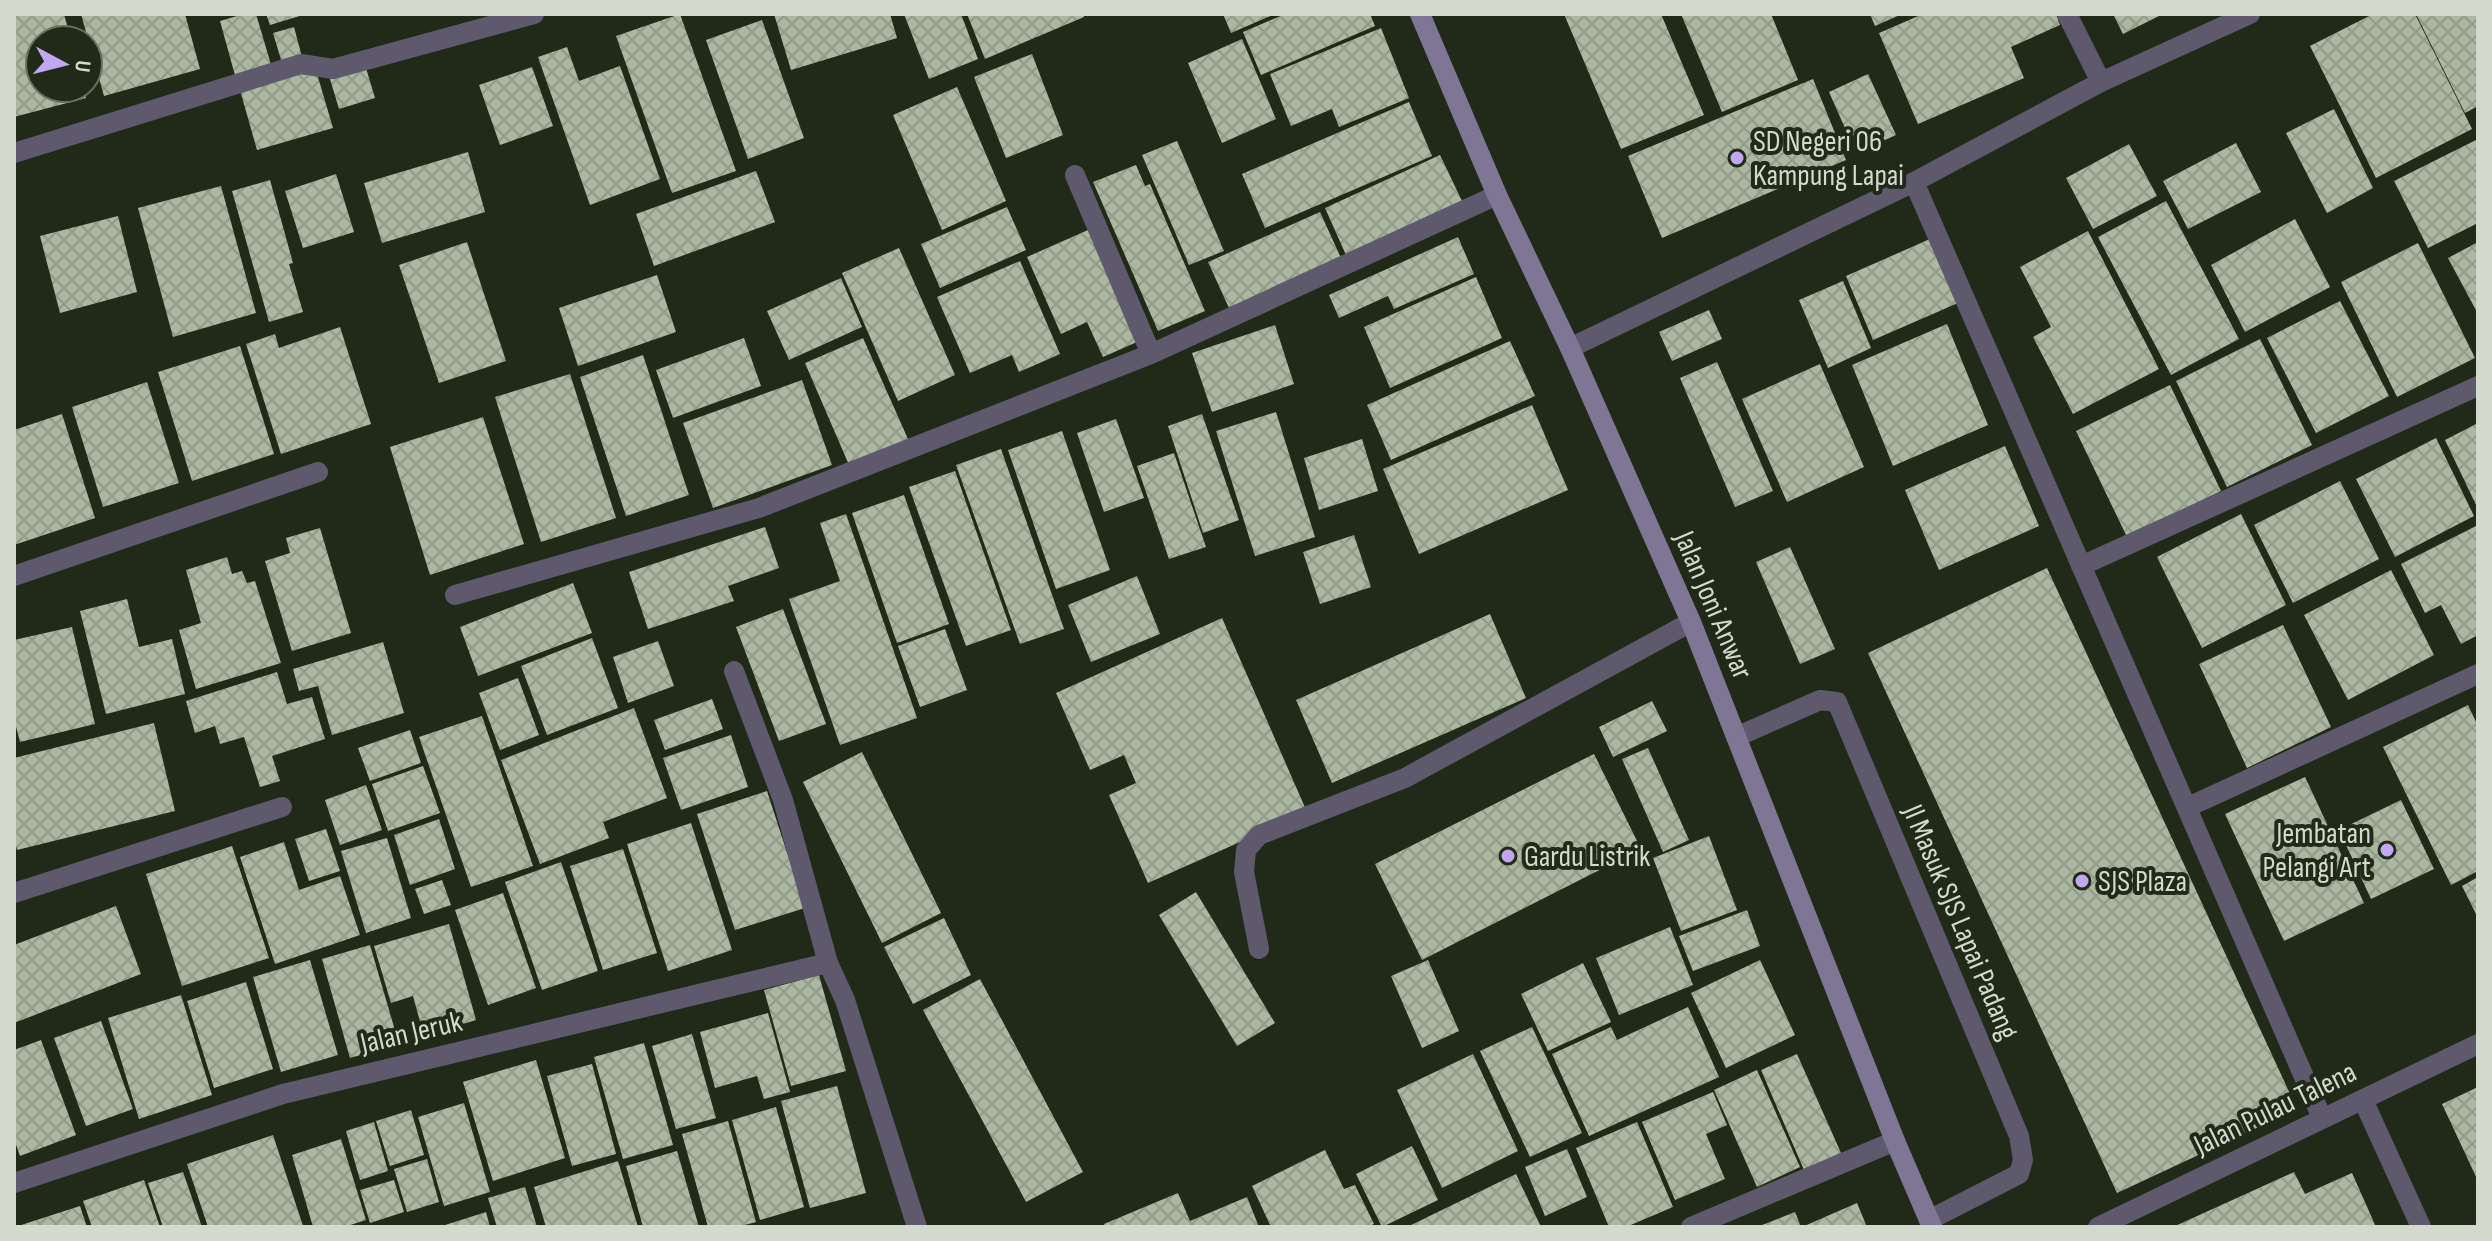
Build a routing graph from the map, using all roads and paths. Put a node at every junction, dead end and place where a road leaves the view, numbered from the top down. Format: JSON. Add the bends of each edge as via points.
{"nodes":[{"id":1,"x":534,"y":14,"type":"edge"},
{"id":2,"x":1420,"y":14,"type":"edge"},
{"id":3,"x":2067,"y":14,"type":"edge"},
{"id":4,"x":2250,"y":14,"type":"edge"},
{"id":5,"x":2101,"y":82,"type":"junction"},
{"id":6,"x":14,"y":153,"type":"edge"},
{"id":7,"x":1075,"y":175,"type":"dead end"},
{"id":8,"x":1914,"y":182,"type":"junction"},
{"id":9,"x":1497,"y":195,"type":"junction"},
{"id":10,"x":1570,"y":348,"type":"junction"},
{"id":11,"x":1151,"y":354,"type":"junction"},
{"id":12,"x":2478,"y":386,"type":"edge"},
{"id":13,"x":318,"y":472,"type":"dead end"},
{"id":14,"x":2081,"y":566,"type":"junction"},
{"id":15,"x":14,"y":576,"type":"edge"},
{"id":16,"x":455,"y":595,"type":"dead end"},
{"id":17,"x":1691,"y":622,"type":"junction"},
{"id":18,"x":734,"y":671,"type":"dead end"},
{"id":19,"x":2478,"y":674,"type":"edge"},
{"id":20,"x":1736,"y":737,"type":"junction"},
{"id":21,"x":282,"y":807,"type":"dead end"},
{"id":22,"x":2188,"y":807,"type":"junction"},
{"id":23,"x":14,"y":893,"type":"edge"},
{"id":24,"x":1259,"y":949,"type":"dead end"},
{"id":25,"x":828,"y":963,"type":"junction"},
{"id":26,"x":2478,"y":1044,"type":"edge"},
{"id":27,"x":2363,"y":1100,"type":"junction"},
{"id":28,"x":2322,"y":1118,"type":"junction"},
{"id":29,"x":1895,"y":1141,"type":"junction"},
{"id":30,"x":14,"y":1183,"type":"edge"},
{"id":31,"x":1930,"y":1223,"type":"edge"},
{"id":32,"x":917,"y":1227,"type":"edge"},
{"id":33,"x":1691,"y":1227,"type":"edge"},
{"id":34,"x":2098,"y":1227,"type":"edge"},
{"id":35,"x":2421,"y":1227,"type":"edge"}],
"edges":[{"from":1,"to":6,"type":"street","via":[[333,69],[301,64]]},
{"from":2,"to":9,"type":"main road","name":"Jalan Joni Anwar"},
{"from":3,"to":5,"type":"street"},
{"from":4,"to":5,"type":"street"},
{"from":5,"to":8,"type":"street"},
{"from":7,"to":11,"type":"street"},
{"from":8,"to":10,"type":"street"},
{"from":8,"to":14,"type":"street"},
{"from":9,"to":10,"type":"main road","name":"Jalan Joni Anwar"},
{"from":9,"to":11,"type":"street"},
{"from":10,"to":17,"type":"main road","name":"Jalan Joni Anwar"},
{"from":11,"to":16,"type":"street","via":[[759,508]]},
{"from":12,"to":14,"type":"street"},
{"from":13,"to":15,"type":"street"},
{"from":14,"to":22,"type":"street"},
{"from":17,"to":20,"type":"main road","name":"Jalan Joni Anwar"},
{"from":17,"to":24,"type":"street","via":[[1405,778],[1259,835],[1246,850],[1244,872]]},
{"from":18,"to":25,"type":"street","via":[[783,800]]},
{"from":19,"to":22,"type":"street"},
{"from":20,"to":29,"type":"main road","name":"Jalan Joni Anwar"},
{"from":20,"to":31,"type":"street","name":"Jl Masuk SJS Lapai Padang","via":[[1820,700],[1837,702],[2019,1136],[2019,1174]]},
{"from":21,"to":23,"type":"street"},
{"from":22,"to":28,"type":"street"},
{"from":25,"to":30,"type":"street","name":"Jalan Jeruk","via":[[283,1094]]},
{"from":25,"to":32,"type":"street","via":[[845,1000]]},
{"from":26,"to":27,"type":"street","name":"Jalan Pulau Talena"},
{"from":27,"to":28,"type":"street","name":"Jalan Pulau Talena"},
{"from":27,"to":35,"type":"street"},
{"from":28,"to":34,"type":"street","name":"Jalan Pulau Talena"},
{"from":29,"to":31,"type":"main road","name":"Jalan Joni Anwar"},
{"from":29,"to":33,"type":"street"}]}
